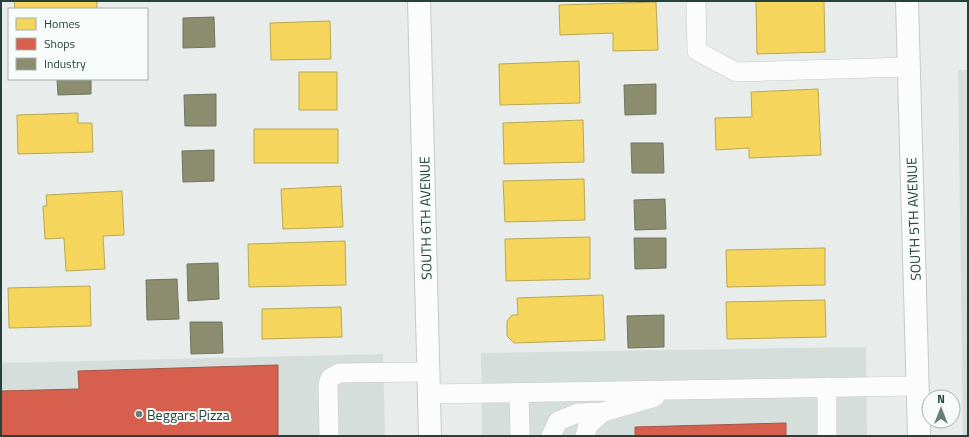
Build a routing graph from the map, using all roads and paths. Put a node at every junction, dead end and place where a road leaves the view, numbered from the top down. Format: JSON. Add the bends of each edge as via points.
{"nodes":[{"id":1,"x":419,"y":1,"type":"edge"},
{"id":2,"x":696,"y":1,"type":"edge"},
{"id":3,"x":906,"y":1,"type":"edge"},
{"id":4,"x":908,"y":67,"type":"junction"},
{"id":5,"x":429,"y":372,"type":"junction"},
{"id":6,"x":917,"y":386,"type":"junction"},
{"id":7,"x":827,"y":387,"type":"junction"},
{"id":8,"x":677,"y":390,"type":"junction"},
{"id":9,"x":519,"y":393,"type":"junction"},
{"id":10,"x":430,"y":402,"type":"junction"},
{"id":11,"x":603,"y":412,"type":"junction"},
{"id":12,"x":329,"y":436,"type":"edge"},
{"id":13,"x":430,"y":436,"type":"edge"},
{"id":14,"x":520,"y":436,"type":"edge"},
{"id":15,"x":552,"y":436,"type":"edge"},
{"id":16,"x":585,"y":436,"type":"edge"},
{"id":17,"x":827,"y":436,"type":"edge"},
{"id":18,"x":919,"y":436,"type":"edge"}],
"edges":[{"from":1,"to":5,"type":"street","name":"SOUTH 6TH AVENUE"},
{"from":2,"to":4,"type":"lane","via":[[696,51],[736,72]]},
{"from":3,"to":4,"type":"street","name":"SOUTH 5TH AVENUE"},
{"from":4,"to":6,"type":"street","name":"SOUTH 5TH AVENUE"},
{"from":5,"to":10,"type":"street","name":"SOUTH 6TH AVENUE"},
{"from":5,"to":12,"type":"lane","via":[[339,373],[330,378]]},
{"from":6,"to":7,"type":"lane"},
{"from":6,"to":18,"type":"street","name":"SOUTH 5TH AVENUE"},
{"from":7,"to":8,"type":"lane"},
{"from":7,"to":17,"type":"lane"},
{"from":8,"to":9,"type":"lane"},
{"from":8,"to":11,"type":"lane"},
{"from":9,"to":10,"type":"lane"},
{"from":9,"to":14,"type":"lane"},
{"from":10,"to":13,"type":"street","name":"SOUTH 6TH AVENUE"},
{"from":11,"to":15,"type":"lane","via":[[578,413],[558,421]]},
{"from":11,"to":16,"type":"lane","via":[[588,425]]}]}
